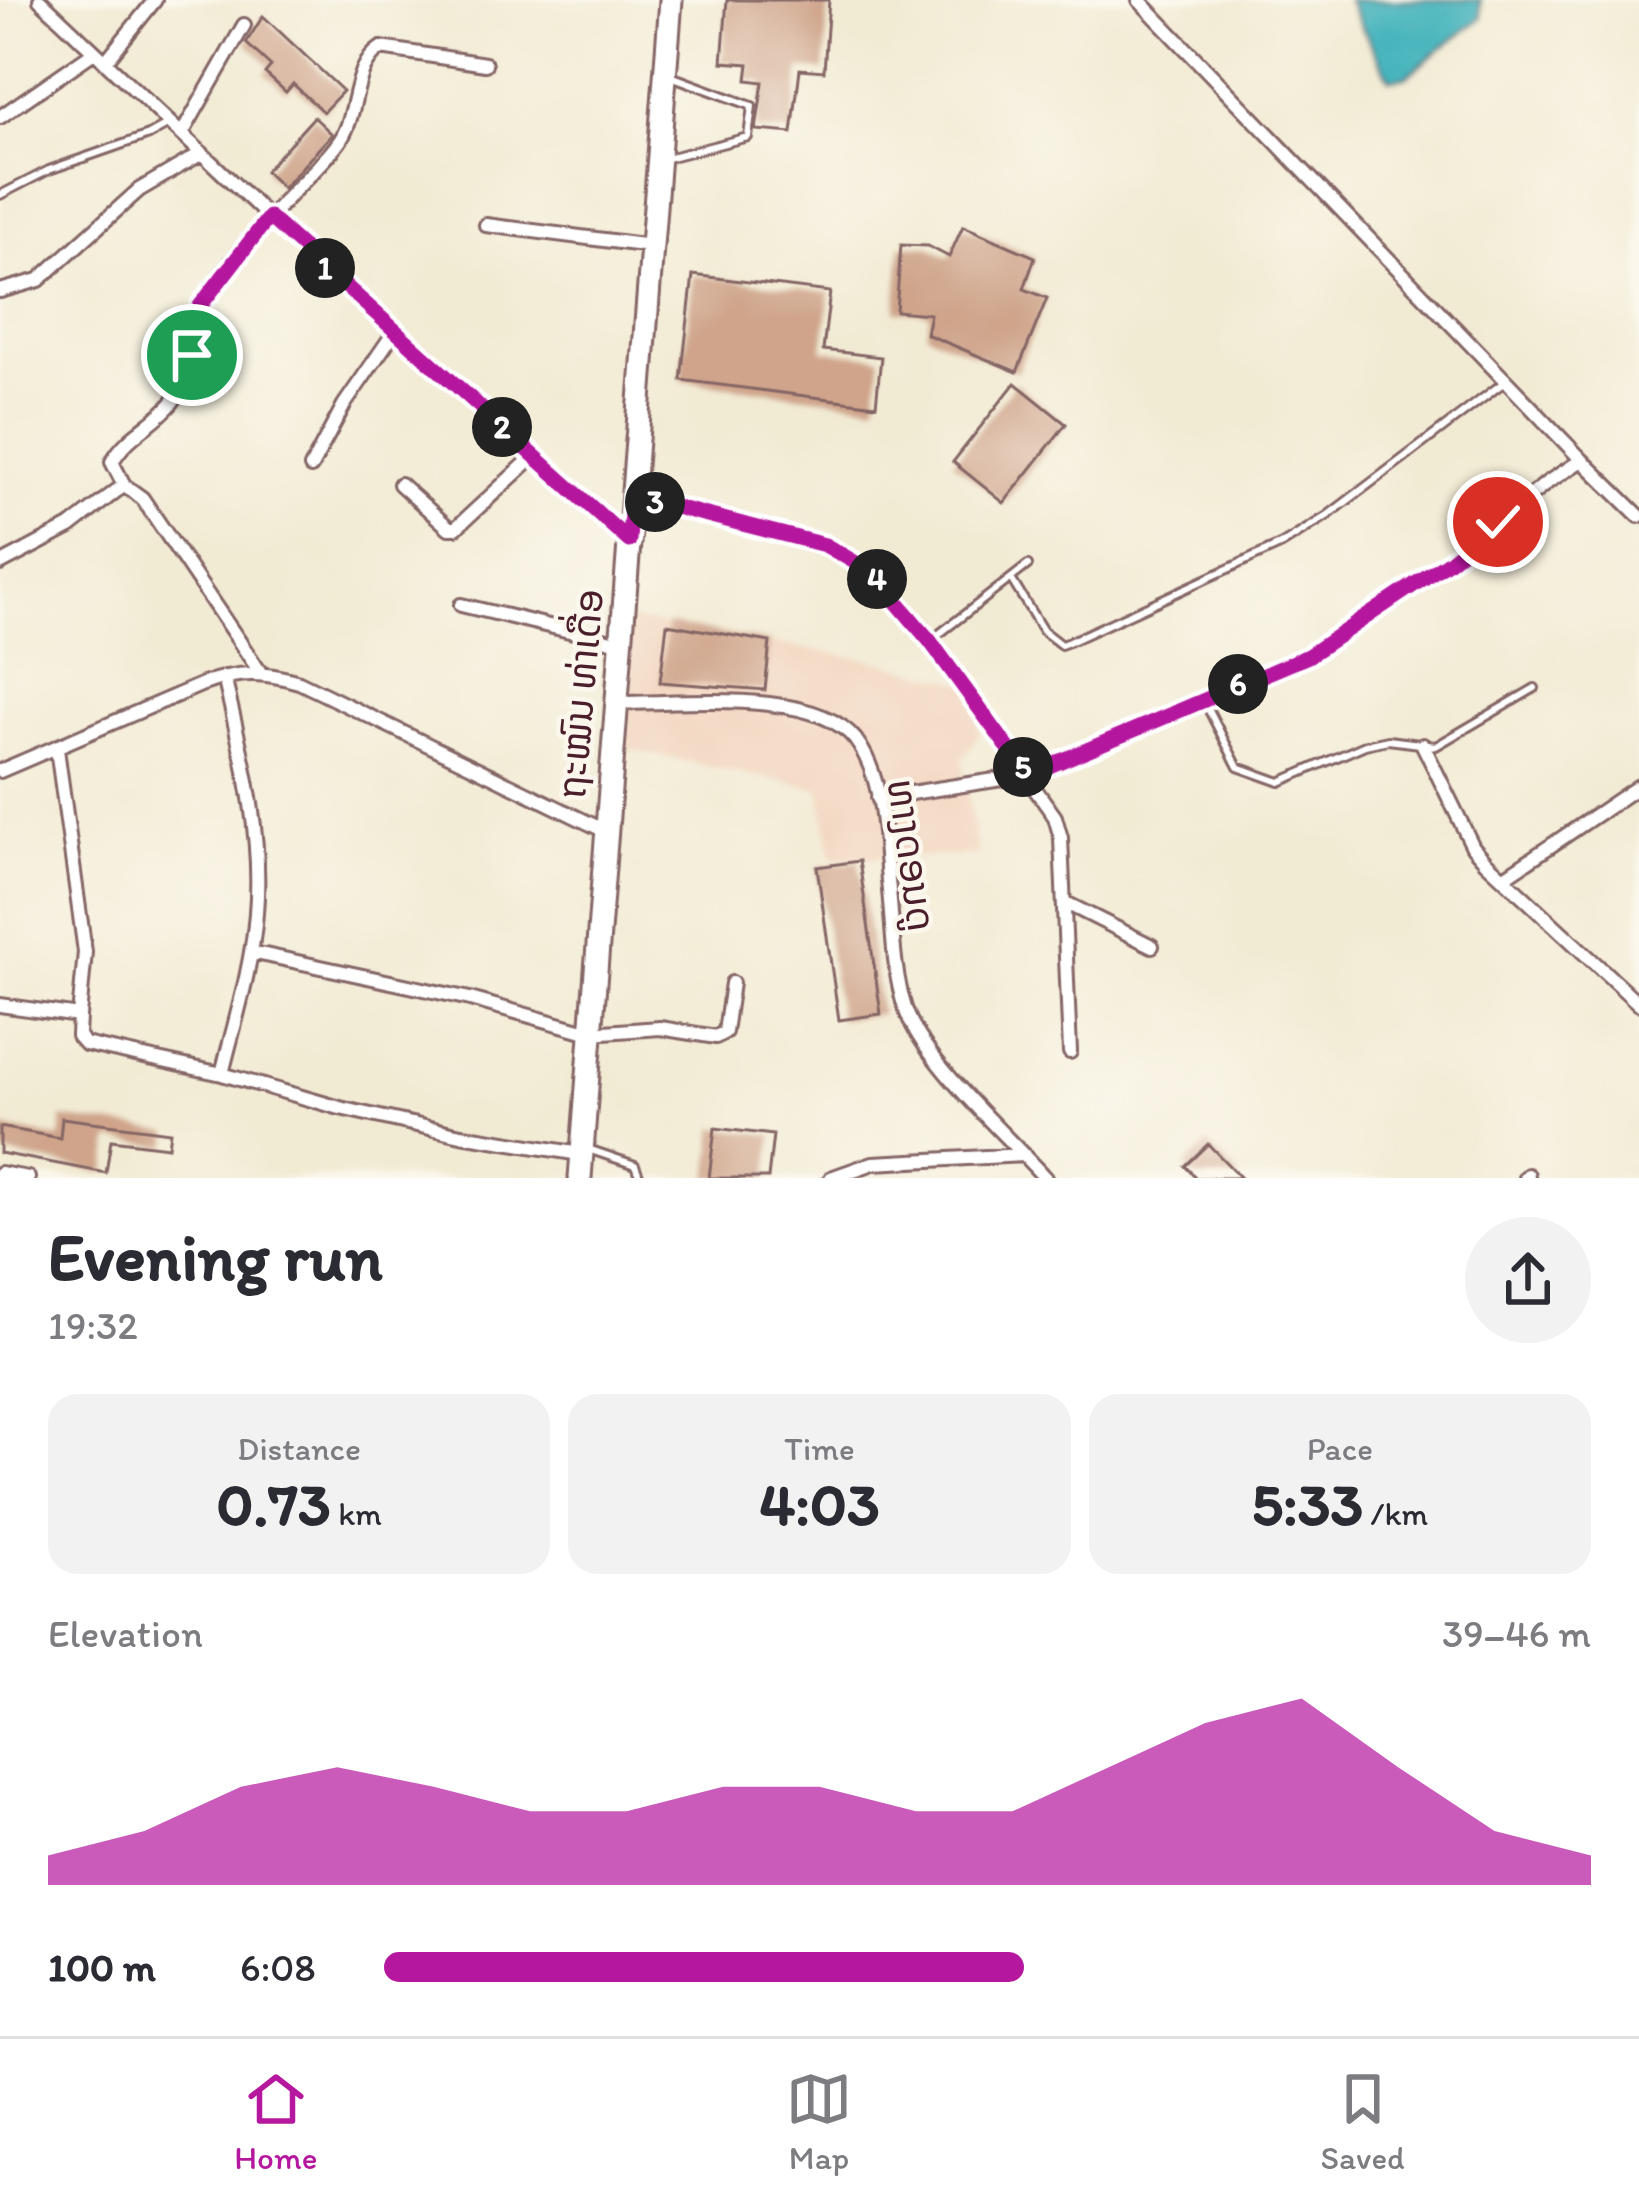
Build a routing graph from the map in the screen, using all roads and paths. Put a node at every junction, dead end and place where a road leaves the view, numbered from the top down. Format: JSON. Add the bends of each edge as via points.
{"nodes":[{"id":1,"x":40,"y":0,"type":"edge"},
{"id":2,"x":155,"y":0,"type":"edge"},
{"id":3,"x":671,"y":0,"type":"edge"},
{"id":4,"x":1138,"y":0,"type":"edge"},
{"id":5,"x":244,"y":26,"type":"dead end"},
{"id":6,"x":100,"y":56,"type":"junction"},
{"id":7,"x":485,"y":64,"type":"dead end"},
{"id":8,"x":665,"y":74,"type":"junction"},
{"id":9,"x":0,"y":117,"type":"edge"},
{"id":10,"x":177,"y":127,"type":"junction"},
{"id":11,"x":202,"y":153,"type":"junction"},
{"id":12,"x":658,"y":160,"type":"junction"},
{"id":13,"x":0,"y":195,"type":"edge"},
{"id":14,"x":269,"y":217,"type":"junction"},
{"id":15,"x":486,"y":225,"type":"dead end"},
{"id":16,"x":651,"y":246,"type":"junction"},
{"id":17,"x":0,"y":291,"type":"edge"},
{"id":18,"x":395,"y":332,"type":"junction"},
{"id":19,"x":1504,"y":382,"type":"junction"},
{"id":20,"x":535,"y":456,"type":"junction"},
{"id":21,"x":1582,"y":460,"type":"junction"},
{"id":22,"x":311,"y":467,"type":"dead end"},
{"id":23,"x":124,"y":484,"type":"junction"},
{"id":24,"x":400,"y":484,"type":"dead end"},
{"id":25,"x":1639,"y":488,"type":"edge"},
{"id":26,"x":632,"y":496,"type":"junction"},
{"id":27,"x":1623,"y":501,"type":"junction"},
{"id":28,"x":1639,"y":516,"type":"edge"},
{"id":29,"x":629,"y":541,"type":"junction"},
{"id":30,"x":0,"y":564,"type":"edge"},
{"id":31,"x":1028,"y":565,"type":"dead end"},
{"id":32,"x":1011,"y":578,"type":"junction"},
{"id":33,"x":461,"y":605,"type":"dead end"},
{"id":34,"x":930,"y":641,"type":"junction"},
{"id":35,"x":620,"y":643,"type":"junction"},
{"id":36,"x":260,"y":672,"type":"junction"},
{"id":37,"x":224,"y":676,"type":"junction"},
{"id":38,"x":1535,"y":688,"type":"dead end"},
{"id":39,"x":1203,"y":698,"type":"junction"},
{"id":40,"x":616,"y":703,"type":"junction"},
{"id":41,"x":1423,"y":745,"type":"junction"},
{"id":42,"x":57,"y":749,"type":"junction"},
{"id":43,"x":0,"y":771,"type":"edge"},
{"id":44,"x":1028,"y":775,"type":"junction"},
{"id":45,"x":1639,"y":786,"type":"edge"},
{"id":46,"x":878,"y":798,"type":"junction"},
{"id":47,"x":605,"y":831,"type":"junction"},
{"id":48,"x":1502,"y":878,"type":"junction"},
{"id":49,"x":1064,"y":902,"type":"junction"},
{"id":50,"x":1152,"y":946,"type":"dead end"},
{"id":51,"x":251,"y":952,"type":"junction"},
{"id":52,"x":732,"y":983,"type":"dead end"},
{"id":53,"x":1639,"y":1004,"type":"edge"},
{"id":54,"x":0,"y":1005,"type":"edge"},
{"id":55,"x":79,"y":1016,"type":"junction"},
{"id":56,"x":590,"y":1033,"type":"junction"},
{"id":57,"x":1070,"y":1052,"type":"dead end"},
{"id":58,"x":222,"y":1075,"type":"junction"},
{"id":59,"x":581,"y":1150,"type":"junction"},
{"id":60,"x":1024,"y":1155,"type":"junction"},
{"id":61,"x":0,"y":1173,"type":"edge"},
{"id":62,"x":28,"y":1178,"type":"edge"},
{"id":63,"x":580,"y":1178,"type":"edge"},
{"id":64,"x":640,"y":1178,"type":"edge"},
{"id":65,"x":831,"y":1178,"type":"edge"},
{"id":66,"x":1045,"y":1178,"type":"edge"}],
"edges":[{"from":1,"to":6,"type":"street"},
{"from":2,"to":6,"type":"street"},
{"from":3,"to":8,"type":"main road","name":"ຖະໝົນ ທ່າເດື່ອ"},
{"from":4,"to":19,"type":"street"},
{"from":5,"to":10,"type":"street"},
{"from":6,"to":9,"type":"street"},
{"from":6,"to":10,"type":"street"},
{"from":7,"to":14,"type":"street","via":[[381,48],[371,55],[338,144]]},
{"from":8,"to":12,"type":"main road","name":"ຖະໝົນ ທ່າເດື່ອ"},
{"from":8,"to":12,"type":"lane","via":[[752,106],[748,137]]},
{"from":10,"to":11,"type":"street"},
{"from":10,"to":13,"type":"lane"},
{"from":11,"to":14,"type":"street"},
{"from":11,"to":17,"type":"street","via":[[139,190],[39,280]]},
{"from":12,"to":16,"type":"main road","name":"ຖະໝົນ ທ່າເດື່ອ"},
{"from":14,"to":18,"type":"street"},
{"from":14,"to":23,"type":"street","via":[[200,306],[189,372],[173,401],[112,462]]},
{"from":15,"to":16,"type":"street"},
{"from":16,"to":26,"type":"main road","name":"ຖະໝົນ ທ່າເດື່ອ"},
{"from":18,"to":20,"type":"street"},
{"from":18,"to":22,"type":"street"},
{"from":19,"to":21,"type":"street"},
{"from":19,"to":32,"type":"lane","via":[[1282,544],[1069,642],[1049,638]]},
{"from":20,"to":24,"type":"street","via":[[456,528]]},
{"from":20,"to":29,"type":"street"},
{"from":21,"to":27,"type":"street"},
{"from":21,"to":39,"type":"street","via":[[1308,656]]},
{"from":23,"to":30,"type":"street","via":[[70,527]]},
{"from":23,"to":36,"type":"street","via":[[142,498]]},
{"from":25,"to":27,"type":"street"},
{"from":26,"to":29,"type":"main road","name":"ຖະໝົນ ທ່າເດື່ອ"},
{"from":26,"to":34,"type":"street","via":[[825,545],[870,571]]},
{"from":27,"to":28,"type":"street"},
{"from":29,"to":35,"type":"main road","name":"ຖະໝົນ ທ່າເດື່ອ"},
{"from":31,"to":32,"type":"lane"},
{"from":32,"to":34,"type":"lane"},
{"from":33,"to":35,"type":"street"},
{"from":34,"to":44,"type":"street"},
{"from":35,"to":40,"type":"main road","name":"ຖະໝົນ ທ່າເດື່ອ"},
{"from":36,"to":37,"type":"street"},
{"from":36,"to":47,"type":"street","via":[[299,682]]},
{"from":37,"to":42,"type":"street"},
{"from":37,"to":51,"type":"street","via":[[256,831]]},
{"from":38,"to":41,"type":"lane","via":[[1450,741]]},
{"from":39,"to":41,"type":"lane","via":[[1238,767],[1280,782],[1365,745]]},
{"from":39,"to":44,"type":"street"},
{"from":40,"to":46,"type":"street","name":"ທາງດອນດູ","via":[[769,705],[814,714],[854,738]]},
{"from":40,"to":47,"type":"main road","name":"ຖະໝົນ ທ່າເດື່ອ"},
{"from":41,"to":48,"type":"street","via":[[1474,847]]},
{"from":42,"to":43,"type":"street"},
{"from":42,"to":55,"type":"street","via":[[85,952]]},
{"from":44,"to":46,"type":"street"},
{"from":44,"to":49,"type":"street","via":[[1061,838]]},
{"from":45,"to":48,"type":"street"},
{"from":46,"to":60,"type":"street","name":"ທາງດອນດູ","via":[[906,1010],[930,1052]]},
{"from":47,"to":56,"type":"main road","name":"ຖະໝົນ ທ່າເດື່ອ"},
{"from":48,"to":53,"type":"street"},
{"from":49,"to":50,"type":"street"},
{"from":49,"to":57,"type":"street"},
{"from":51,"to":56,"type":"street"},
{"from":51,"to":58,"type":"street"},
{"from":52,"to":56,"type":"street","via":[[724,1032],[716,1037],[660,1028]]},
{"from":54,"to":55,"type":"street"},
{"from":55,"to":58,"type":"street","via":[[85,1044]]},
{"from":56,"to":59,"type":"main road","name":"ຖະໝົນ ທ່າເດື່ອ"},
{"from":58,"to":59,"type":"street","via":[[461,1135]]},
{"from":59,"to":63,"type":"main road","name":"ຖະໝົນ ທ່າເດື່ອ"},
{"from":59,"to":64,"type":"lane","via":[[635,1165]]},
{"from":60,"to":65,"type":"street","via":[[873,1163]]},
{"from":60,"to":66,"type":"street","name":"ທາງດອນດູ"},
{"from":61,"to":62,"type":"street"}]}
